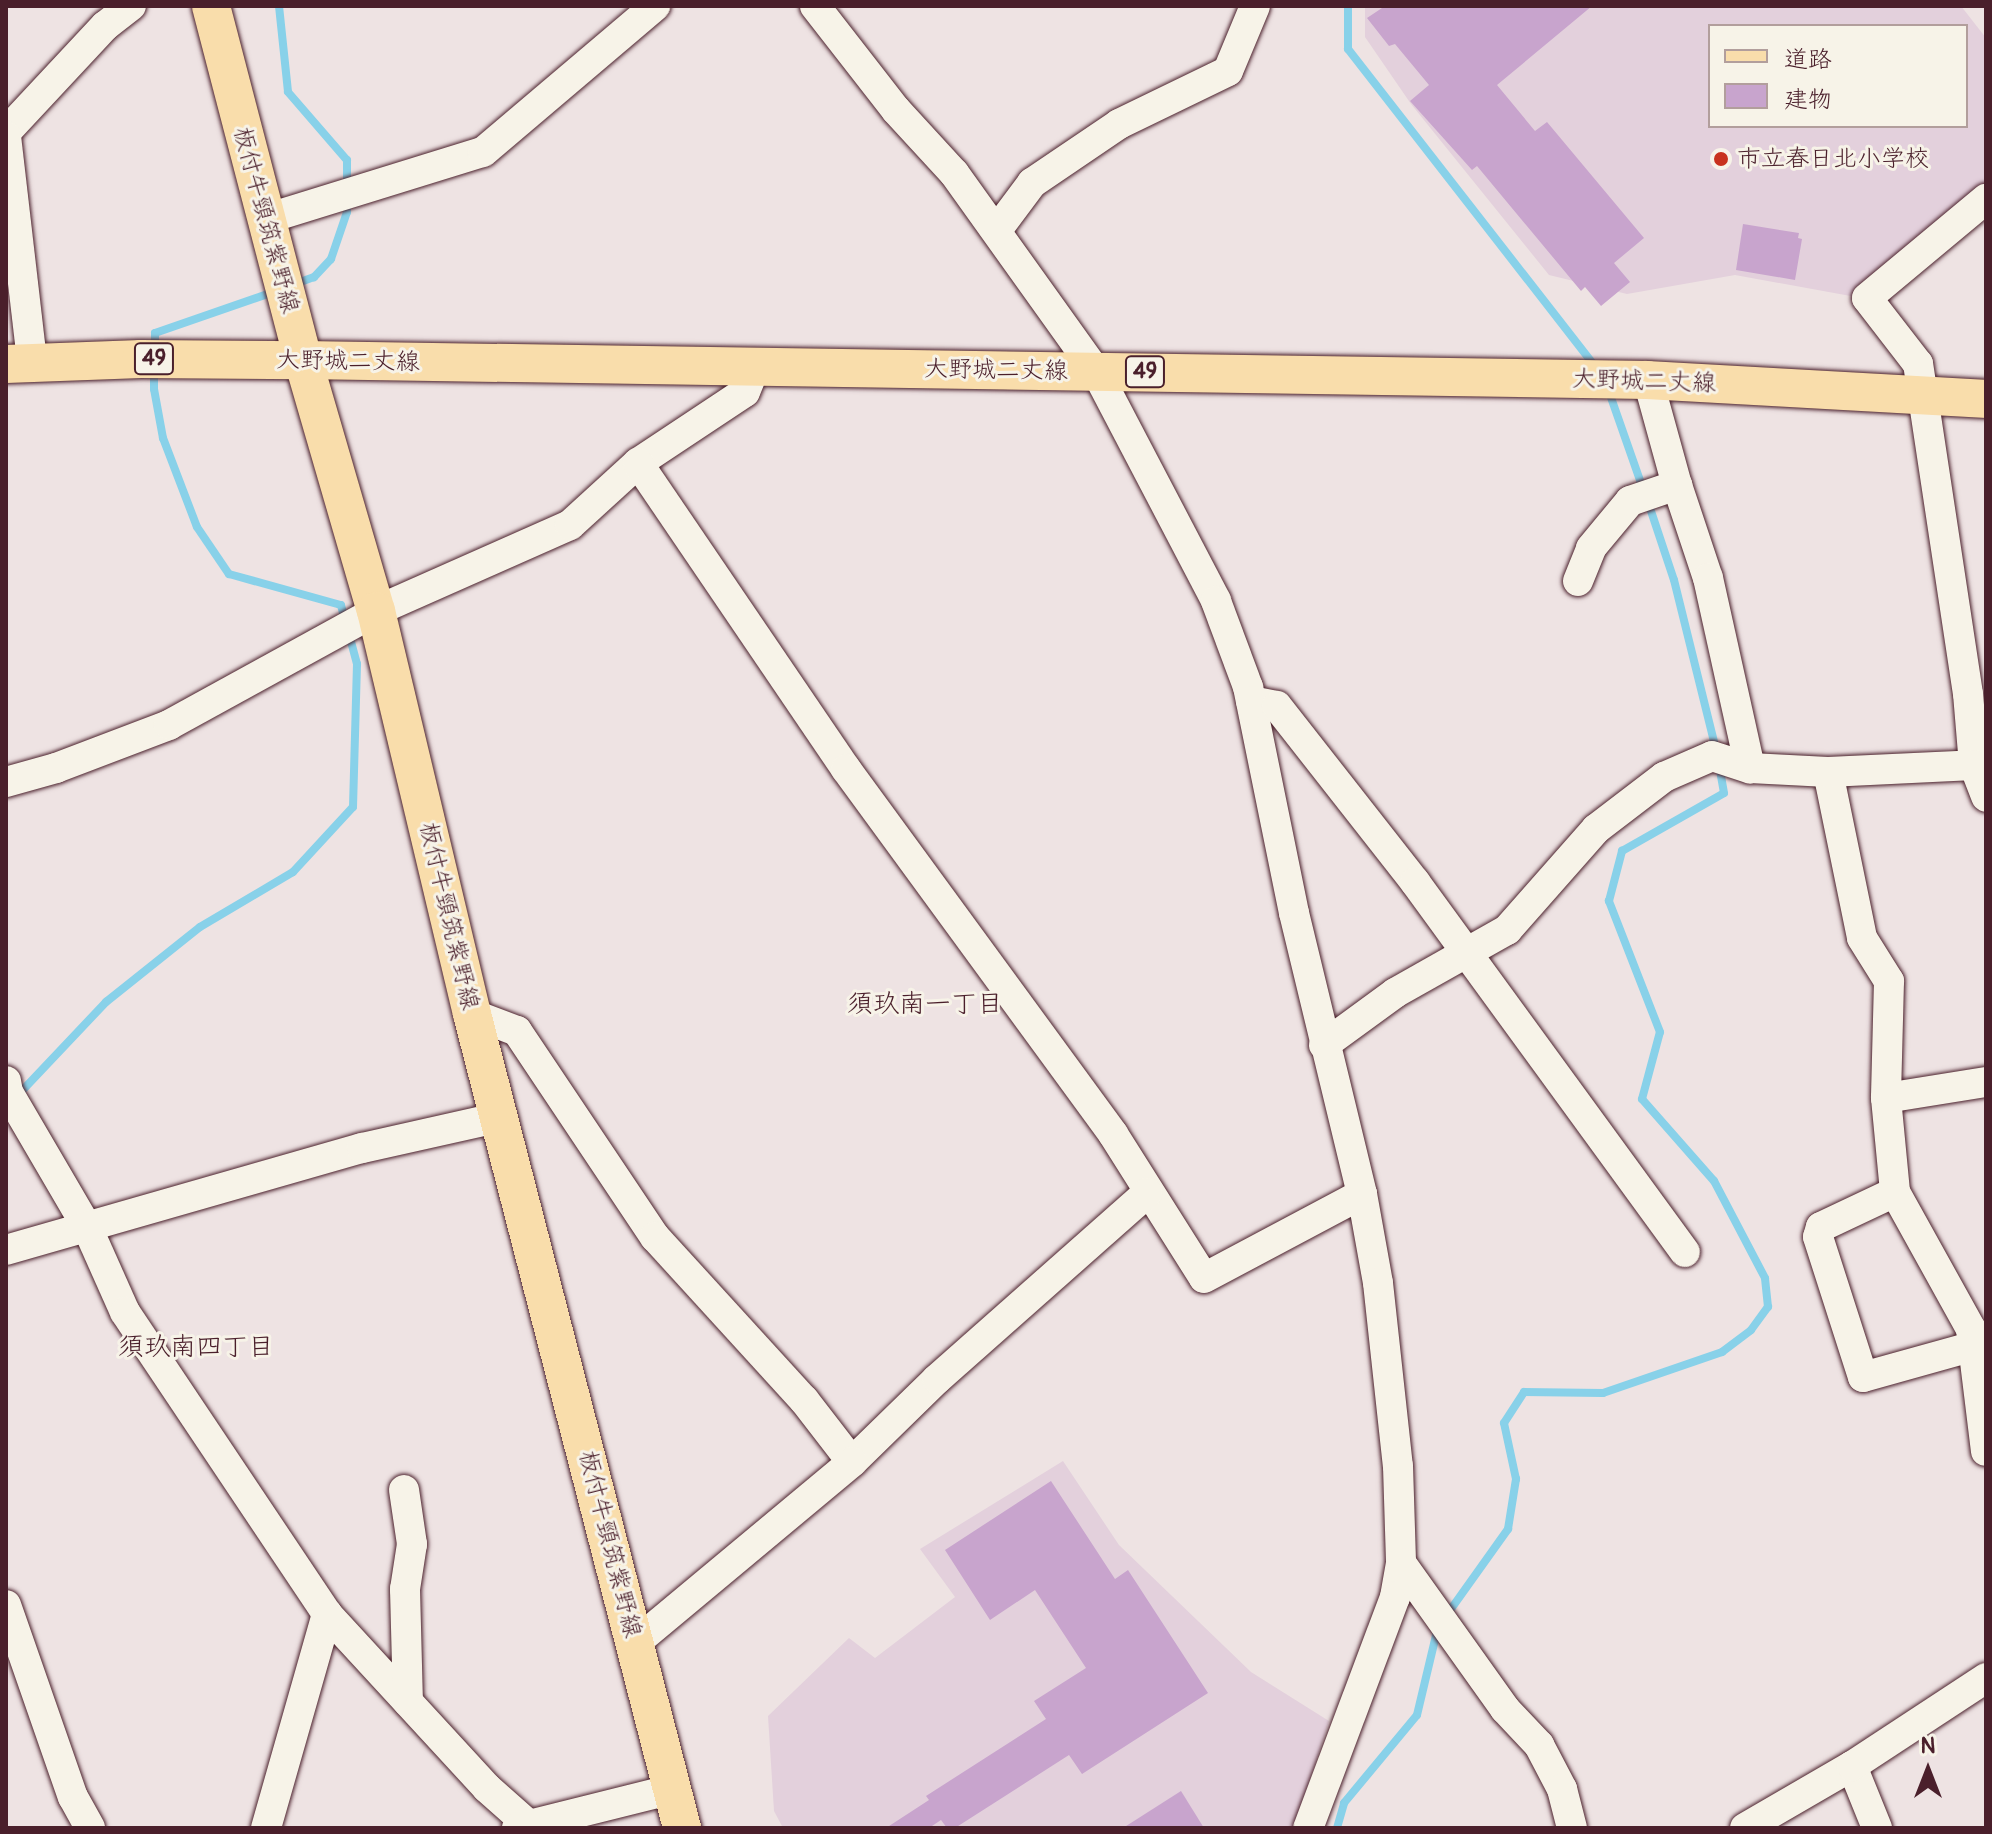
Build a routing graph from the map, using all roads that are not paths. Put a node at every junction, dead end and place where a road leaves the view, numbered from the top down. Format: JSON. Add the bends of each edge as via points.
{"nodes":[{"id":1,"x":131,"y":6,"type":"edge"},
{"id":2,"x":211,"y":6,"type":"edge"},
{"id":3,"x":655,"y":6,"type":"edge"},
{"id":4,"x":815,"y":6,"type":"edge"},
{"id":5,"x":1255,"y":6,"type":"edge"},
{"id":6,"x":6,"y":134,"type":"edge"},
{"id":7,"x":1986,"y":199,"type":"edge"},
{"id":8,"x":266,"y":219,"type":"junction"},
{"id":9,"x":997,"y":230,"type":"junction"},
{"id":10,"x":303,"y":360,"type":"junction"},
{"id":11,"x":19,"y":363,"type":"edge"},
{"id":12,"x":756,"y":365,"type":"junction"},
{"id":13,"x":1096,"y":371,"type":"junction"},
{"id":14,"x":1648,"y":380,"type":"junction"},
{"id":15,"x":1925,"y":396,"type":"junction"},
{"id":16,"x":1986,"y":399,"type":"edge"},
{"id":17,"x":638,"y":463,"type":"junction"},
{"id":18,"x":1677,"y":485,"type":"junction"},
{"id":19,"x":1578,"y":581,"type":"dead end"},
{"id":20,"x":376,"y":611,"type":"junction"},
{"id":21,"x":1251,"y":701,"type":"junction"},
{"id":22,"x":1974,"y":765,"type":"junction"},
{"id":23,"x":1750,"y":768,"type":"junction"},
{"id":24,"x":1828,"y":772,"type":"junction"},
{"id":25,"x":6,"y":782,"type":"edge"},
{"id":26,"x":1986,"y":797,"type":"edge"},
{"id":27,"x":1467,"y":954,"type":"junction"},
{"id":28,"x":472,"y":1014,"type":"junction"},
{"id":29,"x":1324,"y":1045,"type":"junction"},
{"id":30,"x":6,"y":1081,"type":"edge"},
{"id":31,"x":1986,"y":1082,"type":"edge"},
{"id":32,"x":1886,"y":1098,"type":"junction"},
{"id":33,"x":501,"y":1117,"type":"junction"},
{"id":34,"x":1895,"y":1192,"type":"junction"},
{"id":35,"x":1147,"y":1193,"type":"junction"},
{"id":36,"x":1362,"y":1194,"type":"junction"},
{"id":37,"x":88,"y":1229,"type":"junction"},
{"id":38,"x":6,"y":1250,"type":"edge"},
{"id":39,"x":1685,"y":1252,"type":"dead end"},
{"id":40,"x":1977,"y":1335,"type":"edge"},
{"id":41,"x":1986,"y":1451,"type":"edge"},
{"id":42,"x":852,"y":1462,"type":"junction"},
{"id":43,"x":404,"y":1490,"type":"dead end"},
{"id":44,"x":1401,"y":1563,"type":"junction"},
{"id":45,"x":6,"y":1605,"type":"edge"},
{"id":46,"x":327,"y":1614,"type":"junction"},
{"id":47,"x":635,"y":1643,"type":"junction"},
{"id":48,"x":1986,"y":1678,"type":"edge"},
{"id":49,"x":408,"y":1702,"type":"junction"},
{"id":50,"x":1852,"y":1766,"type":"junction"},
{"id":51,"x":673,"y":1789,"type":"junction"},
{"id":52,"x":526,"y":1827,"type":"edge"},
{"id":53,"x":90,"y":1828,"type":"edge"},
{"id":54,"x":266,"y":1828,"type":"edge"},
{"id":55,"x":682,"y":1828,"type":"edge"},
{"id":56,"x":1308,"y":1828,"type":"edge"},
{"id":57,"x":1572,"y":1828,"type":"edge"},
{"id":58,"x":1745,"y":1828,"type":"edge"},
{"id":59,"x":1877,"y":1828,"type":"edge"}],
"edges":[{"from":1,"to":6,"type":"street","via":[[105,26]]},
{"from":2,"to":8,"type":"main road","name":"板付牛頸筑紫野線"},
{"from":3,"to":8,"type":"street","via":[[483,152]]},
{"from":4,"to":9,"type":"street"},
{"from":5,"to":9,"type":"street","via":[[1228,71],[1119,124],[1032,183]]},
{"from":6,"to":11,"type":"street"},
{"from":7,"to":15,"type":"street","via":[[1867,298],[1918,364]]},
{"from":8,"to":10,"type":"main road","name":"板付牛頸筑紫野線"},
{"from":9,"to":13,"type":"street"},
{"from":10,"to":11,"type":"main road","name":"大野城二丈線","number":"49"},
{"from":10,"to":12,"type":"main road","name":"大野城二丈線","number":"49"},
{"from":10,"to":20,"type":"main road","name":"板付牛頸筑紫野線"},
{"from":12,"to":13,"type":"main road","name":"大野城二丈線","number":"49"},
{"from":12,"to":17,"type":"street","via":[[745,392]]},
{"from":13,"to":14,"type":"main road","name":"大野城二丈線","number":"49"},
{"from":13,"to":21,"type":"street","via":[[1216,601]]},
{"from":14,"to":15,"type":"main road","name":"大野城二丈線","number":"49"},
{"from":14,"to":18,"type":"street"},
{"from":15,"to":16,"type":"main road","name":"大野城二丈線","number":"49"},
{"from":15,"to":22,"type":"street"},
{"from":17,"to":20,"type":"street","via":[[570,525]]},
{"from":17,"to":35,"type":"street","via":[[846,769],[1113,1134]]},
{"from":18,"to":19,"type":"street","via":[[1630,501],[1591,548]]},
{"from":18,"to":23,"type":"street","via":[[1708,578]]},
{"from":20,"to":25,"type":"street","via":[[169,725]]},
{"from":20,"to":28,"type":"main road","name":"板付牛頸筑紫野線"},
{"from":21,"to":27,"type":"street","via":[[1277,706]]},
{"from":21,"to":29,"type":"street"},
{"from":22,"to":24,"type":"street"},
{"from":22,"to":26,"type":"street"},
{"from":23,"to":24,"type":"street"},
{"from":23,"to":27,"type":"street","via":[[1712,756],[1664,777],[1596,829],[1507,930]]},
{"from":24,"to":32,"type":"street","via":[[1862,938],[1889,981]]},
{"from":27,"to":29,"type":"street","via":[[1395,993]]},
{"from":27,"to":39,"type":"street"},
{"from":28,"to":33,"type":"main road","name":"板付牛頸筑紫野線"},
{"from":28,"to":42,"type":"street","via":[[517,1031],[655,1237],[804,1400]]},
{"from":29,"to":36,"type":"street"},
{"from":30,"to":37,"type":"street"},
{"from":31,"to":32,"type":"street"},
{"from":32,"to":34,"type":"street"},
{"from":33,"to":37,"type":"street","via":[[362,1148]]},
{"from":33,"to":47,"type":"main road","name":"板付牛頸筑紫野線"},
{"from":34,"to":40,"type":"street"},
{"from":34,"to":40,"type":"street","via":[[1821,1227],[1818,1237],[1863,1377]]},
{"from":35,"to":36,"type":"street","via":[[1204,1278]]},
{"from":35,"to":42,"type":"street","via":[[937,1379]]},
{"from":36,"to":44,"type":"street","via":[[1378,1283],[1398,1466]]},
{"from":37,"to":38,"type":"street"},
{"from":37,"to":46,"type":"street","via":[[125,1312]]},
{"from":40,"to":41,"type":"street"},
{"from":42,"to":47,"type":"street"},
{"from":43,"to":49,"type":"street","via":[[412,1544],[405,1589]]},
{"from":44,"to":56,"type":"street","via":[[1395,1597]]},
{"from":44,"to":57,"type":"street","via":[[1505,1709],[1539,1745],[1562,1789]]},
{"from":45,"to":53,"type":"street","via":[[73,1797]]},
{"from":46,"to":49,"type":"street"},
{"from":46,"to":54,"type":"street"},
{"from":47,"to":51,"type":"main road","name":"板付牛頸筑紫野線"},
{"from":48,"to":50,"type":"street"},
{"from":49,"to":52,"type":"street"},
{"from":50,"to":58,"type":"street"},
{"from":50,"to":59,"type":"street"},
{"from":51,"to":52,"type":"street"},
{"from":51,"to":55,"type":"main road","name":"板付牛頸筑紫野線"}]}
